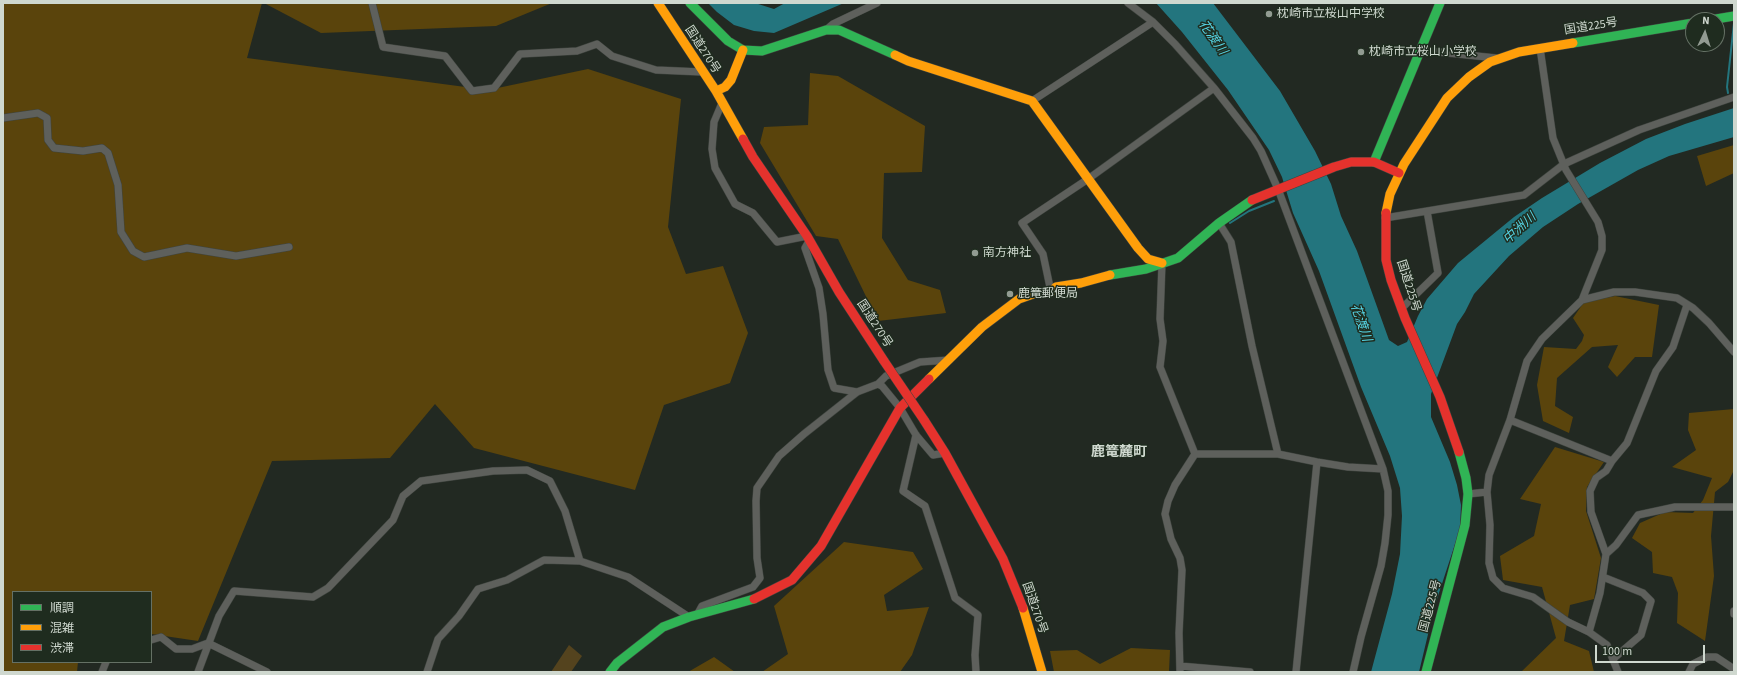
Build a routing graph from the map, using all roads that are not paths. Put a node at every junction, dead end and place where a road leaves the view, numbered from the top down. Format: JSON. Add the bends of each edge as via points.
{"nodes":[{"id":1,"x":372,"y":3,"type":"edge"},
{"id":2,"x":658,"y":3,"type":"edge"},
{"id":3,"x":690,"y":3,"type":"edge"},
{"id":4,"x":877,"y":3,"type":"edge"},
{"id":5,"x":1128,"y":3,"type":"edge"},
{"id":6,"x":1440,"y":3,"type":"edge"},
{"id":7,"x":1153,"y":22,"type":"junction"},
{"id":8,"x":1685,"y":24,"type":"edge"},
{"id":9,"x":826,"y":30,"type":"junction"},
{"id":10,"x":1540,"y":48,"type":"junction"},
{"id":11,"x":743,"y":50,"type":"junction"},
{"id":12,"x":1419,"y":50,"type":"junction"},
{"id":13,"x":1499,"y":59,"type":"junction"},
{"id":14,"x":702,"y":72,"type":"junction"},
{"id":15,"x":1214,"y":88,"type":"junction"},
{"id":16,"x":716,"y":91,"type":"junction"},
{"id":17,"x":1734,"y":97,"type":"edge"},
{"id":18,"x":1032,"y":101,"type":"junction"},
{"id":19,"x":722,"y":103,"type":"junction"},
{"id":20,"x":3,"y":118,"type":"edge"},
{"id":21,"x":1374,"y":162,"type":"junction"},
{"id":22,"x":1565,"y":167,"type":"junction"},
{"id":23,"x":1399,"y":173,"type":"junction"},
{"id":24,"x":1088,"y":179,"type":"junction"},
{"id":25,"x":1279,"y":188,"type":"junction"},
{"id":26,"x":1427,"y":211,"type":"junction"},
{"id":27,"x":1385,"y":218,"type":"junction"},
{"id":28,"x":1220,"y":223,"type":"junction"},
{"id":29,"x":808,"y":238,"type":"junction"},
{"id":30,"x":289,"y":247,"type":"dead end"},
{"id":31,"x":1162,"y":262,"type":"junction"},
{"id":32,"x":1051,"y":292,"type":"junction"},
{"id":33,"x":1582,"y":300,"type":"junction"},
{"id":34,"x":1687,"y":305,"type":"junction"},
{"id":35,"x":1401,"y":308,"type":"junction"},
{"id":36,"x":1734,"y":352,"type":"edge"},
{"id":37,"x":949,"y":360,"type":"junction"},
{"id":38,"x":878,"y":384,"type":"junction"},
{"id":39,"x":857,"y":392,"type":"junction"},
{"id":40,"x":900,"y":408,"type":"junction"},
{"id":41,"x":1510,"y":420,"type":"junction"},
{"id":42,"x":916,"y":435,"type":"junction"},
{"id":43,"x":945,"y":453,"type":"junction"},
{"id":44,"x":1195,"y":454,"type":"junction"},
{"id":45,"x":1278,"y":454,"type":"junction"},
{"id":46,"x":1612,"y":461,"type":"junction"},
{"id":47,"x":1317,"y":462,"type":"junction"},
{"id":48,"x":1383,"y":469,"type":"junction"},
{"id":49,"x":1487,"y":492,"type":"junction"},
{"id":50,"x":1468,"y":494,"type":"junction"},
{"id":51,"x":1734,"y":507,"type":"edge"},
{"id":52,"x":1606,"y":554,"type":"junction"},
{"id":53,"x":580,"y":561,"type":"junction"},
{"id":54,"x":1603,"y":577,"type":"junction"},
{"id":55,"x":1734,"y":611,"type":"edge"},
{"id":56,"x":1734,"y":614,"type":"edge"},
{"id":57,"x":693,"y":616,"type":"junction"},
{"id":58,"x":1589,"y":632,"type":"junction"},
{"id":59,"x":152,"y":640,"type":"edge"},
{"id":60,"x":208,"y":643,"type":"junction"},
{"id":61,"x":1613,"y":659,"type":"junction"},
{"id":62,"x":1180,"y":669,"type":"edge"},
{"id":63,"x":1734,"y":671,"type":"edge"},
{"id":64,"x":198,"y":672,"type":"edge"},
{"id":65,"x":267,"y":672,"type":"edge"},
{"id":66,"x":426,"y":672,"type":"edge"},
{"id":67,"x":610,"y":672,"type":"edge"},
{"id":68,"x":976,"y":672,"type":"edge"},
{"id":69,"x":1042,"y":672,"type":"edge"},
{"id":70,"x":1250,"y":672,"type":"edge"},
{"id":71,"x":1296,"y":672,"type":"edge"},
{"id":72,"x":1353,"y":672,"type":"edge"},
{"id":73,"x":1426,"y":672,"type":"edge"},
{"id":74,"x":1618,"y":672,"type":"edge"},
{"id":75,"x":1690,"y":672,"type":"edge"}],
"edges":[{"from":1,"to":14,"type":"street","via":[[383,47],[445,56],[472,91],[494,88],[520,54],[576,51],[597,44],[612,56],[656,70]]},
{"from":2,"to":14,"type":"main road","name":"国道270号"},
{"from":3,"to":11,"type":"main road","via":[[728,41]]},
{"from":4,"to":9,"type":"street","via":[[832,24]]},
{"from":5,"to":7,"type":"street"},
{"from":6,"to":12,"type":"main road"},
{"from":7,"to":15,"type":"street"},
{"from":7,"to":18,"type":"street"},
{"from":8,"to":10,"type":"main road","name":"国道225号"},
{"from":9,"to":11,"type":"main road","via":[[766,50]]},
{"from":9,"to":18,"type":"main road","via":[[839,30],[908,61]]},
{"from":10,"to":13,"type":"main road","name":"国道225号"},
{"from":10,"to":22,"type":"street","via":[[1553,138]]},
{"from":11,"to":16,"type":"main road","via":[[731,80]]},
{"from":12,"to":13,"type":"street"},
{"from":12,"to":21,"type":"main road"},
{"from":13,"to":23,"type":"main road","name":"国道225号","via":[[1490,62],[1469,77],[1447,98]]},
{"from":14,"to":16,"type":"main road","name":"国道270号"},
{"from":15,"to":24,"type":"street"},
{"from":15,"to":25,"type":"street","via":[[1253,138]]},
{"from":16,"to":19,"type":"main road","name":"国道270号"},
{"from":17,"to":22,"type":"street","via":[[1639,130]]},
{"from":18,"to":24,"type":"main road"},
{"from":19,"to":29,"type":"main road","name":"国道270号","via":[[753,157]]},
{"from":19,"to":29,"type":"street","via":[[714,122],[712,149],[715,168],[735,204],[753,213],[777,242]]},
{"from":20,"to":30,"type":"street","via":[[38,113],[47,118],[48,140],[54,148],[83,151],[102,148],[108,153],[118,185],[121,232],[133,251],[144,256],[187,248],[236,256]]},
{"from":21,"to":23,"type":"main road"},
{"from":21,"to":25,"type":"main road","via":[[1351,162]]},
{"from":22,"to":26,"type":"street","via":[[1524,195]]},
{"from":22,"to":33,"type":"street","via":[[1598,222],[1602,236],[1602,250]]},
{"from":23,"to":27,"type":"main road","name":"国道225号","via":[[1390,194]]},
{"from":24,"to":31,"type":"main road","via":[[1138,248],[1148,259]]},
{"from":24,"to":32,"type":"street","via":[[1022,223],[1043,254]]},
{"from":25,"to":28,"type":"main road","via":[[1252,200]]},
{"from":25,"to":48,"type":"street"},
{"from":26,"to":27,"type":"street"},
{"from":26,"to":35,"type":"street","via":[[1438,273]]},
{"from":27,"to":35,"type":"main road","name":"国道225号","via":[[1386,260]]},
{"from":28,"to":31,"type":"main road","via":[[1178,258]]},
{"from":28,"to":45,"type":"street","via":[[1231,242],[1252,346]]},
{"from":29,"to":39,"type":"street","via":[[805,248],[819,288],[828,370],[834,388]]},
{"from":29,"to":43,"type":"main road","name":"国道270号","bridge":true,"via":[[839,292]]},
{"from":31,"to":32,"type":"main road","via":[[1146,269],[1056,287]]},
{"from":31,"to":44,"type":"street","via":[[1160,319],[1163,341],[1160,366]]},
{"from":32,"to":37,"type":"main road","via":[[1036,293],[1019,299],[982,326]]},
{"from":33,"to":34,"type":"street","via":[[1614,292],[1636,292],[1677,298]]},
{"from":33,"to":41,"type":"street","via":[[1542,339],[1526,361]]},
{"from":34,"to":36,"type":"street","via":[[1709,323]]},
{"from":34,"to":46,"type":"street","via":[[1673,347],[1656,371],[1628,443]]},
{"from":35,"to":50,"type":"main road","name":"国道225号","via":[[1460,452]]},
{"from":37,"to":38,"type":"street","via":[[920,362],[886,376]]},
{"from":37,"to":40,"type":"main road"},
{"from":38,"to":39,"type":"street"},
{"from":38,"to":40,"type":"street"},
{"from":39,"to":57,"type":"street","via":[[779,456],[757,488],[756,558],[760,578],[753,587],[702,606]]},
{"from":40,"to":42,"type":"street"},
{"from":40,"to":57,"type":"main road","via":[[821,546],[792,580],[753,600]]},
{"from":41,"to":46,"type":"street"},
{"from":41,"to":49,"type":"street","via":[[1489,475]]},
{"from":42,"to":43,"type":"street","via":[[933,455]]},
{"from":42,"to":68,"type":"street","via":[[902,491],[925,506],[955,598],[978,615]]},
{"from":43,"to":69,"type":"main road","name":"国道270号","via":[[1003,558],[1027,618]]},
{"from":44,"to":45,"type":"street"},
{"from":44,"to":62,"type":"street","via":[[1168,501],[1165,514],[1182,570]]},
{"from":45,"to":47,"type":"street"},
{"from":46,"to":52,"type":"street","via":[[1606,471],[1596,478],[1590,491],[1591,512]]},
{"from":47,"to":48,"type":"street"},
{"from":47,"to":71,"type":"street"},
{"from":48,"to":72,"type":"street","via":[[1388,491],[1385,543]]},
{"from":49,"to":50,"type":"street"},
{"from":49,"to":58,"type":"street","via":[[1490,525],[1489,563],[1493,578],[1503,588],[1533,597],[1568,622]]},
{"from":50,"to":73,"type":"main road","name":"国道225号","via":[[1465,525]]},
{"from":51,"to":52,"type":"street","via":[[1675,507],[1638,515],[1616,545]]},
{"from":52,"to":54,"type":"street"},
{"from":53,"to":57,"type":"street","via":[[628,576]]},
{"from":53,"to":60,"type":"street","via":[[565,511],[550,481],[527,470],[493,471],[421,481],[403,496],[393,520],[328,588],[313,597],[234,591],[219,616]]},
{"from":53,"to":66,"type":"street","via":[[544,560],[508,580],[478,589],[438,639]]},
{"from":54,"to":58,"type":"street"},
{"from":54,"to":61,"type":"street","via":[[1643,593],[1652,601],[1641,635]]},
{"from":55,"to":56,"type":"street"},
{"from":57,"to":67,"type":"main road","via":[[663,626],[617,663]]},
{"from":58,"to":61,"type":"street","via":[[1607,645]]},
{"from":59,"to":60,"type":"street","via":[[161,637],[176,648],[192,649]]},
{"from":60,"to":64,"type":"street"},
{"from":60,"to":65,"type":"street"},
{"from":61,"to":74,"type":"street"},
{"from":62,"to":70,"type":"street"},
{"from":63,"to":75,"type":"street","via":[[1716,657],[1708,657],[1693,664]]}]}
